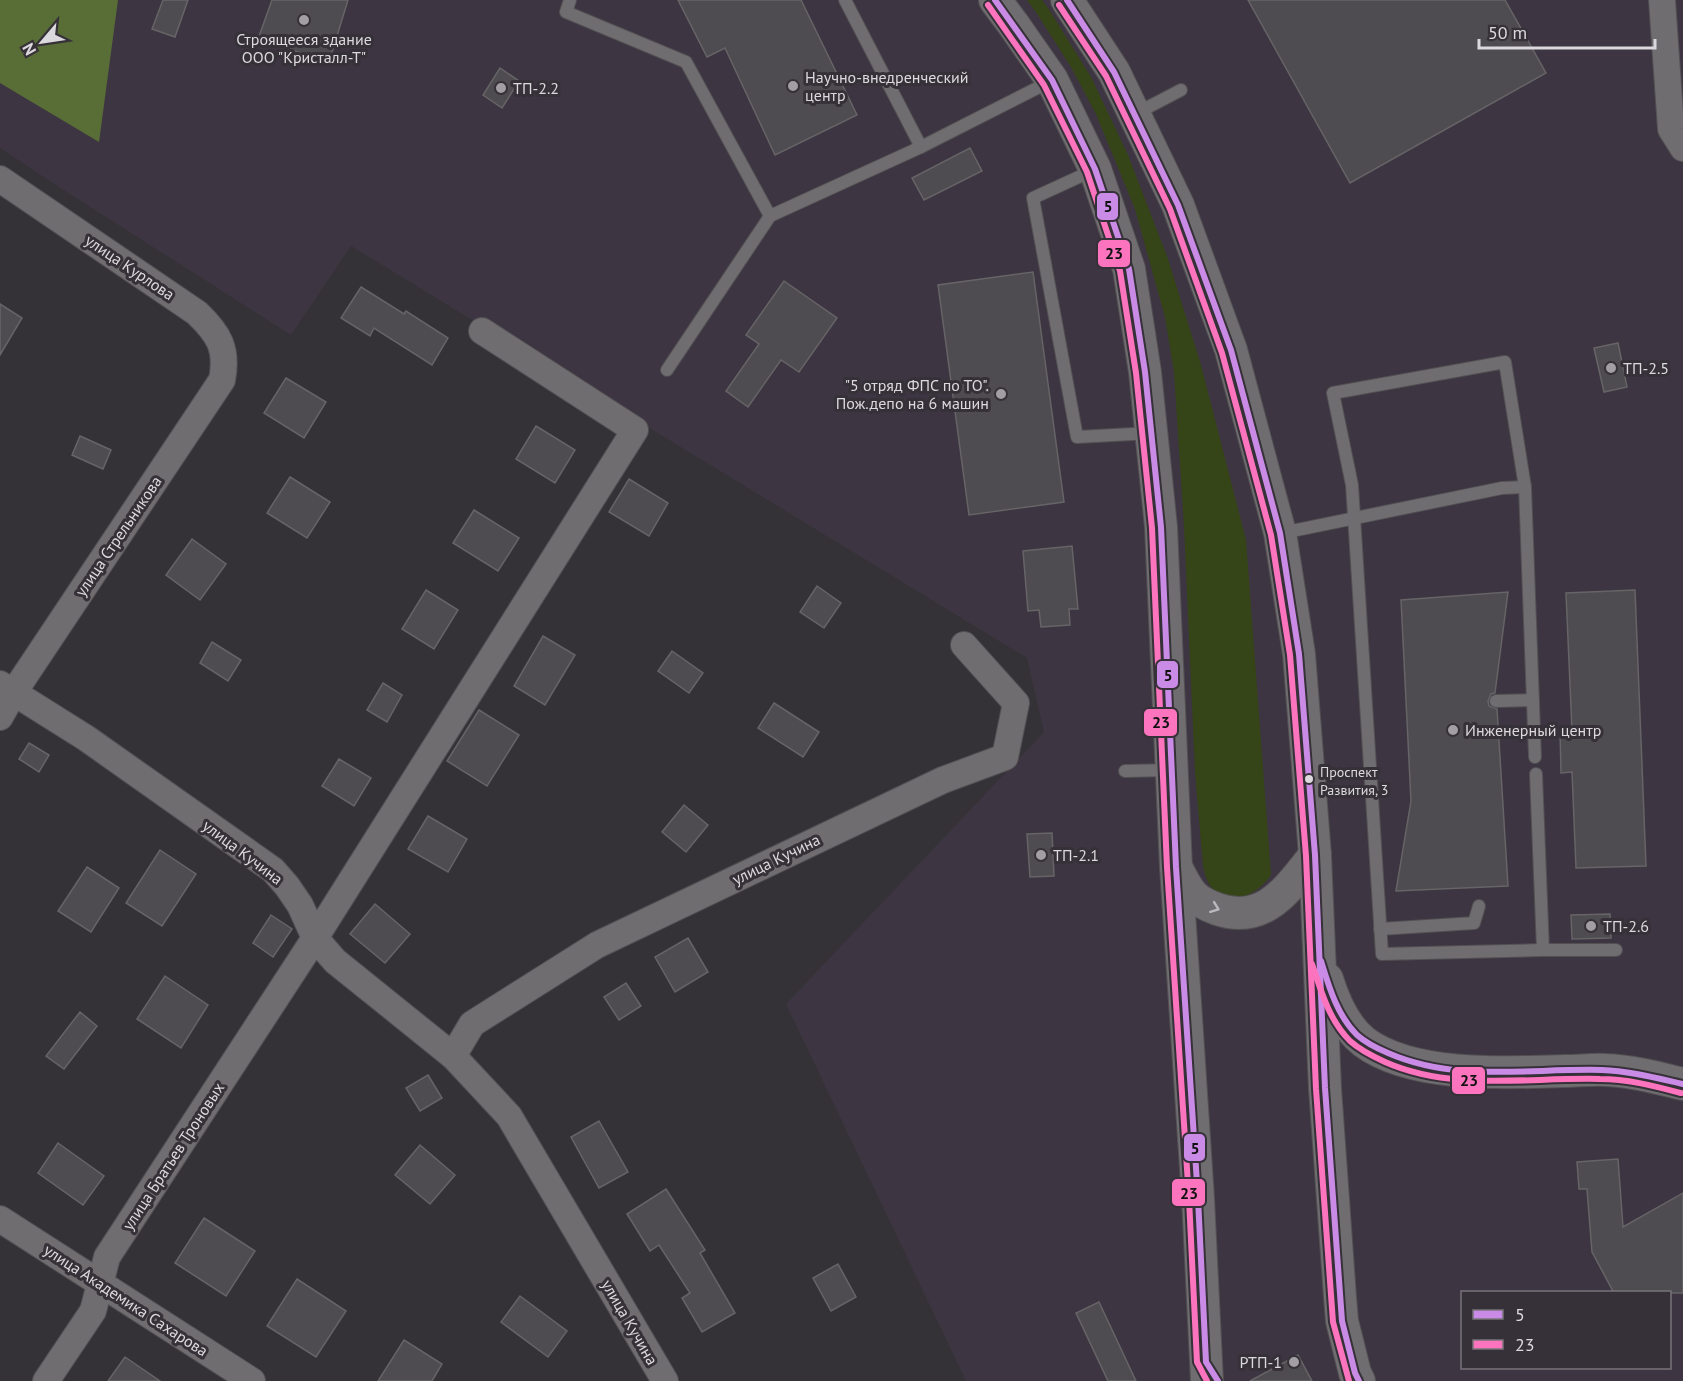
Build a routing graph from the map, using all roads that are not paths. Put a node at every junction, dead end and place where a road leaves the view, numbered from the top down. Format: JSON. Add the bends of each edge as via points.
{"nodes":[{"id":1,"x":570,"y":0,"type":"edge"},
{"id":2,"x":845,"y":0,"type":"edge"},
{"id":3,"x":995,"y":0,"type":"edge"},
{"id":4,"x":1067,"y":0,"type":"edge"},
{"id":5,"x":1662,"y":0,"type":"edge"},
{"id":6,"x":1052,"y":80,"type":"junction"},
{"id":7,"x":1180,"y":90,"type":"dead end"},
{"id":8,"x":1134,"y":114,"type":"junction"},
{"id":9,"x":921,"y":147,"type":"junction"},
{"id":10,"x":1683,"y":148,"type":"edge"},
{"id":11,"x":1095,"y":169,"type":"junction"},
{"id":12,"x":0,"y":179,"type":"edge"},
{"id":13,"x":770,"y":216,"type":"junction"},
{"id":14,"x":482,"y":331,"type":"dead end"},
{"id":15,"x":667,"y":370,"type":"dead end"},
{"id":16,"x":222,"y":380,"type":"joint"},
{"id":17,"x":1152,"y":433,"type":"junction"},
{"id":18,"x":1525,"y":487,"type":"junction"},
{"id":19,"x":1353,"y":519,"type":"junction"},
{"id":20,"x":1280,"y":533,"type":"junction"},
{"id":21,"x":964,"y":645,"type":"dead end"},
{"id":22,"x":7,"y":688,"type":"edge"},
{"id":23,"x":1533,"y":700,"type":"junction"},
{"id":24,"x":1496,"y":701,"type":"dead end"},
{"id":25,"x":0,"y":717,"type":"edge"},
{"id":26,"x":1535,"y":757,"type":"dead end"},
{"id":27,"x":1172,"y":770,"type":"junction"},
{"id":28,"x":1125,"y":771,"type":"dead end"},
{"id":29,"x":1536,"y":774,"type":"dead end"},
{"id":30,"x":1316,"y":855,"type":"junction"},
{"id":31,"x":1176,"y":867,"type":"junction"},
{"id":32,"x":1479,"y":906,"type":"dead end"},
{"id":33,"x":1380,"y":929,"type":"junction"},
{"id":34,"x":315,"y":938,"type":"junction"},
{"id":35,"x":1543,"y":950,"type":"junction"},
{"id":36,"x":1616,"y":950,"type":"dead end"},
{"id":37,"x":1319,"y":956,"type":"junction"},
{"id":38,"x":453,"y":1056,"type":"junction"},
{"id":39,"x":1683,"y":1084,"type":"edge"},
{"id":40,"x":0,"y":1219,"type":"edge"},
{"id":41,"x":100,"y":1283,"type":"junction"},
{"id":42,"x":1210,"y":1375,"type":"edge"},
{"id":43,"x":46,"y":1381,"type":"edge"},
{"id":44,"x":252,"y":1381,"type":"edge"},
{"id":45,"x":665,"y":1381,"type":"edge"},
{"id":46,"x":1359,"y":1381,"type":"edge"}],
"edges":[{"from":1,"to":13,"type":"lane","via":[[566,12],[686,62]]},
{"from":2,"to":9,"type":"lane"},
{"from":3,"to":6,"type":"street"},
{"from":4,"to":8,"type":"street","via":[[1114,72]]},
{"from":5,"to":10,"type":"street","via":[[1671,129]]},
{"from":6,"to":9,"type":"lane"},
{"from":6,"to":11,"type":"street"},
{"from":7,"to":8,"type":"lane"},
{"from":8,"to":20,"type":"street","via":[[1178,205],[1231,350]]},
{"from":9,"to":13,"type":"lane"},
{"from":11,"to":17,"type":"street","via":[[1129,269]]},
{"from":11,"to":17,"type":"lane","via":[[1033,198],[1077,437]]},
{"from":12,"to":16,"type":"street","name":"улица Курлова","via":[[197,312],[221,346],[225,364]]},
{"from":13,"to":15,"type":"lane"},
{"from":14,"to":34,"type":"street","name":"улица Братьев Троновых","via":[[635,430]]},
{"from":16,"to":22,"type":"street","name":"улица Стрельникова"},
{"from":17,"to":27,"type":"street","via":[[1161,527]]},
{"from":18,"to":19,"type":"lane","via":[[1502,488]]},
{"from":18,"to":19,"type":"lane","via":[[1505,362],[1333,393],[1352,485]]},
{"from":18,"to":23,"type":"lane"},
{"from":19,"to":20,"type":"lane"},
{"from":19,"to":33,"type":"lane"},
{"from":20,"to":30,"type":"street","via":[[1299,654]]},
{"from":21,"to":38,"type":"street","name":"улица Кучина","via":[[1016,703],[1005,758],[943,780],[597,945],[472,1024]]},
{"from":22,"to":25,"type":"street","name":"улица Стрельникова"},
{"from":22,"to":34,"type":"street","name":"улица Кучина","via":[[86,738],[273,870],[300,905]]},
{"from":23,"to":24,"type":"lane"},
{"from":23,"to":26,"type":"lane"},
{"from":27,"to":28,"type":"lane"},
{"from":27,"to":31,"type":"street"},
{"from":29,"to":35,"type":"lane"},
{"from":31,"to":30,"type":"street","one_way":true,"via":[[1193,895],[1224,911],[1244,914],[1279,898]]},
{"from":30,"to":37,"type":"street"},
{"from":31,"to":42,"type":"street"},
{"from":32,"to":33,"type":"lane","via":[[1474,923]]},
{"from":33,"to":35,"type":"lane","via":[[1382,954]]},
{"from":34,"to":38,"type":"street","name":"улица Кучина","via":[[335,961]]},
{"from":34,"to":41,"type":"street","name":"улица Братьев Троновых","via":[[107,1257]]},
{"from":35,"to":36,"type":"lane"},
{"from":37,"to":39,"type":"street","via":[[1332,996],[1346,1022],[1364,1041],[1394,1058],[1425,1067],[1460,1070],[1606,1070]]},
{"from":37,"to":46,"type":"street","via":[[1342,1321]]},
{"from":38,"to":45,"type":"street","name":"улица Кучина","via":[[509,1116]]},
{"from":40,"to":41,"type":"street","name":"улица Академика Сахарова"},
{"from":41,"to":43,"type":"street","name":"улица Братьев Троновых","via":[[93,1311]]},
{"from":41,"to":44,"type":"street","name":"улица Академика Сахарова"}]}
